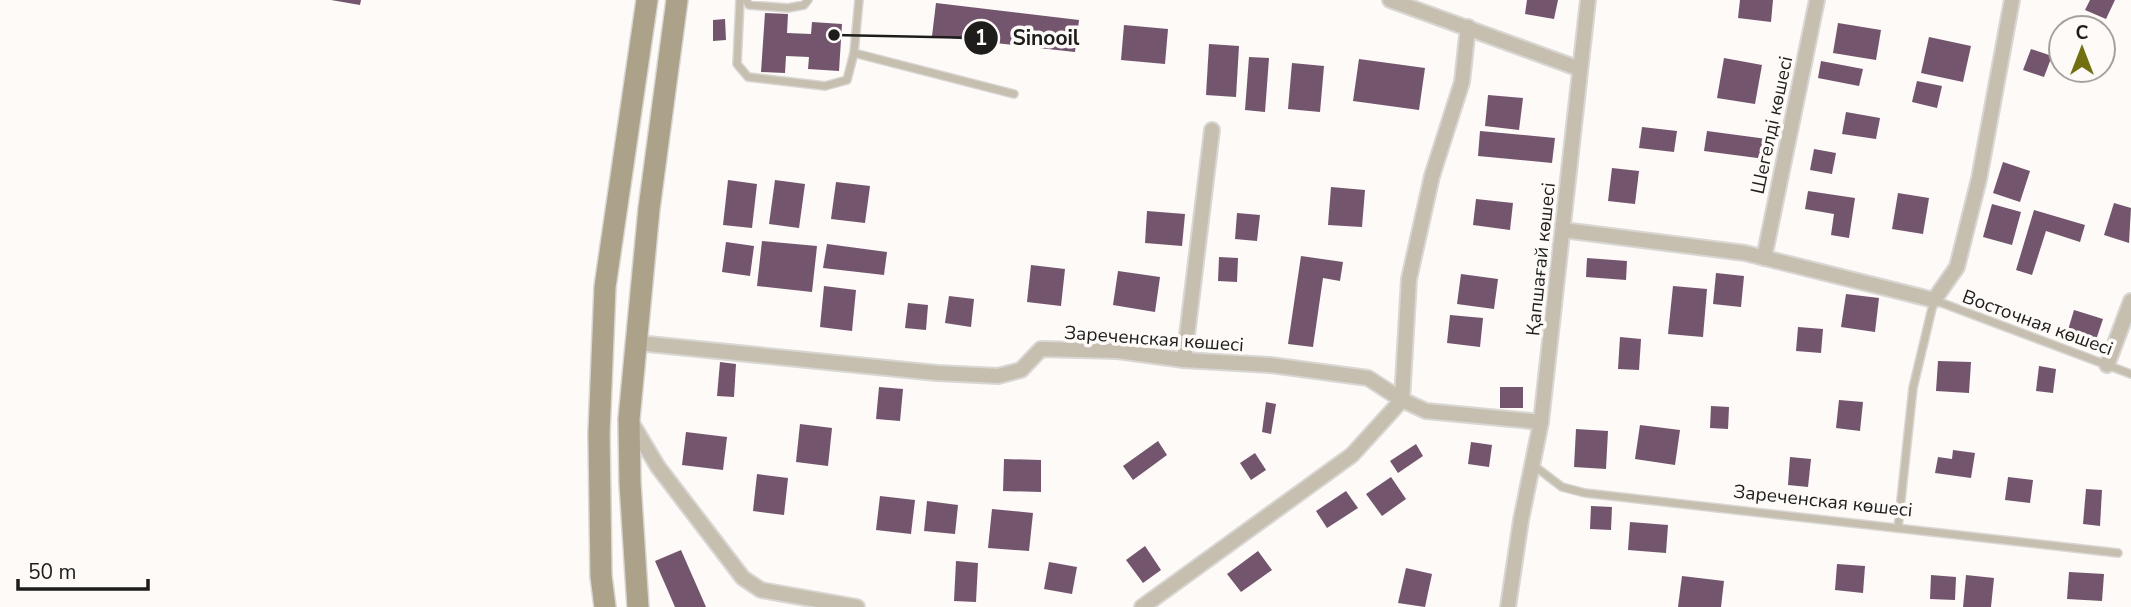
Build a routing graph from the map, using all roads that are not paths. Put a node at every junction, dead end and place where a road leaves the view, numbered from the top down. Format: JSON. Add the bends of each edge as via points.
{"nodes":[{"id":1,"x":647,"y":0,"type":"edge"},
{"id":2,"x":677,"y":0,"type":"edge"},
{"id":3,"x":740,"y":0,"type":"edge"},
{"id":4,"x":746,"y":0,"type":"edge"},
{"id":5,"x":807,"y":0,"type":"edge"},
{"id":6,"x":859,"y":0,"type":"edge"},
{"id":7,"x":1390,"y":0,"type":"edge"},
{"id":8,"x":1588,"y":0,"type":"edge"},
{"id":9,"x":1817,"y":0,"type":"edge"},
{"id":10,"x":2012,"y":0,"type":"edge"},
{"id":11,"x":1468,"y":27,"type":"junction"},
{"id":12,"x":854,"y":53,"type":"junction"},
{"id":13,"x":1580,"y":69,"type":"junction"},
{"id":14,"x":1014,"y":94,"type":"dead end"},
{"id":15,"x":1212,"y":130,"type":"dead end"},
{"id":16,"x":1563,"y":230,"type":"junction"},
{"id":17,"x":1763,"y":258,"type":"junction"},
{"id":18,"x":1934,"y":300,"type":"junction"},
{"id":19,"x":2131,"y":300,"type":"edge"},
{"id":20,"x":638,"y":343,"type":"junction"},
{"id":21,"x":1184,"y":360,"type":"junction"},
{"id":22,"x":2107,"y":365,"type":"junction"},
{"id":23,"x":2131,"y":374,"type":"edge"},
{"id":24,"x":1402,"y":400,"type":"junction"},
{"id":25,"x":629,"y":419,"type":"junction"},
{"id":26,"x":1541,"y":422,"type":"junction"},
{"id":27,"x":1533,"y":465,"type":"junction"},
{"id":28,"x":1898,"y":528,"type":"junction"},
{"id":29,"x":2118,"y":552,"type":"dead end"},
{"id":30,"x":605,"y":607,"type":"edge"},
{"id":31,"x":638,"y":607,"type":"edge"},
{"id":32,"x":857,"y":607,"type":"edge"},
{"id":33,"x":1142,"y":607,"type":"edge"},
{"id":34,"x":1508,"y":607,"type":"edge"}],
"edges":[{"from":1,"to":30,"type":"street","via":[[605,287],[599,433]]},
{"from":2,"to":20,"type":"street","via":[[649,209]]},
{"from":3,"to":12,"type":"lane","via":[[737,64],[748,77],[825,86],[847,80]]},
{"from":4,"to":5,"type":"lane","via":[[750,5],[788,8]]},
{"from":6,"to":12,"type":"lane"},
{"from":7,"to":11,"type":"street"},
{"from":8,"to":13,"type":"street","name":"Қапшағай көшесі"},
{"from":9,"to":17,"type":"street","name":"Шегелді көшесі"},
{"from":10,"to":18,"type":"street","via":[[1979,179],[1960,254]]},
{"from":11,"to":13,"type":"street"},
{"from":11,"to":24,"type":"street","via":[[1462,82],[1432,176],[1409,279]]},
{"from":12,"to":14,"type":"lane"},
{"from":13,"to":16,"type":"street","name":"Қапшағай көшесі"},
{"from":15,"to":21,"type":"street"},
{"from":16,"to":17,"type":"street"},
{"from":16,"to":26,"type":"street","name":"Қапшағай көшесі"},
{"from":17,"to":18,"type":"street"},
{"from":18,"to":22,"type":"lane","name":"Восточная көшесі"},
{"from":18,"to":28,"type":"lane","via":[[1913,388]]},
{"from":19,"to":22,"type":"street"},
{"from":20,"to":21,"type":"street","name":"Зареченская көшесі","via":[[998,376],[1021,370],[1041,349],[1118,351]]},
{"from":20,"to":25,"type":"street"},
{"from":21,"to":24,"type":"street","name":"Зареченская көшесі","via":[[1368,378]]},
{"from":22,"to":23,"type":"lane","name":"Восточная көшесі"},
{"from":24,"to":26,"type":"street","name":"Зареченская көшесі","via":[[1426,411]]},
{"from":24,"to":33,"type":"street","via":[[1352,455]]},
{"from":25,"to":31,"type":"street"},
{"from":25,"to":32,"type":"street","via":[[658,467],[743,578],[761,590]]},
{"from":26,"to":27,"type":"street","name":"Қапшағай көшесі"},
{"from":27,"to":28,"type":"lane","name":"Зареченская көшесі","via":[[1562,487],[1585,494]]},
{"from":27,"to":34,"type":"street","name":"Қапшағай көшесі"},
{"from":28,"to":29,"type":"lane","name":"Зареченская көшесі"}]}
